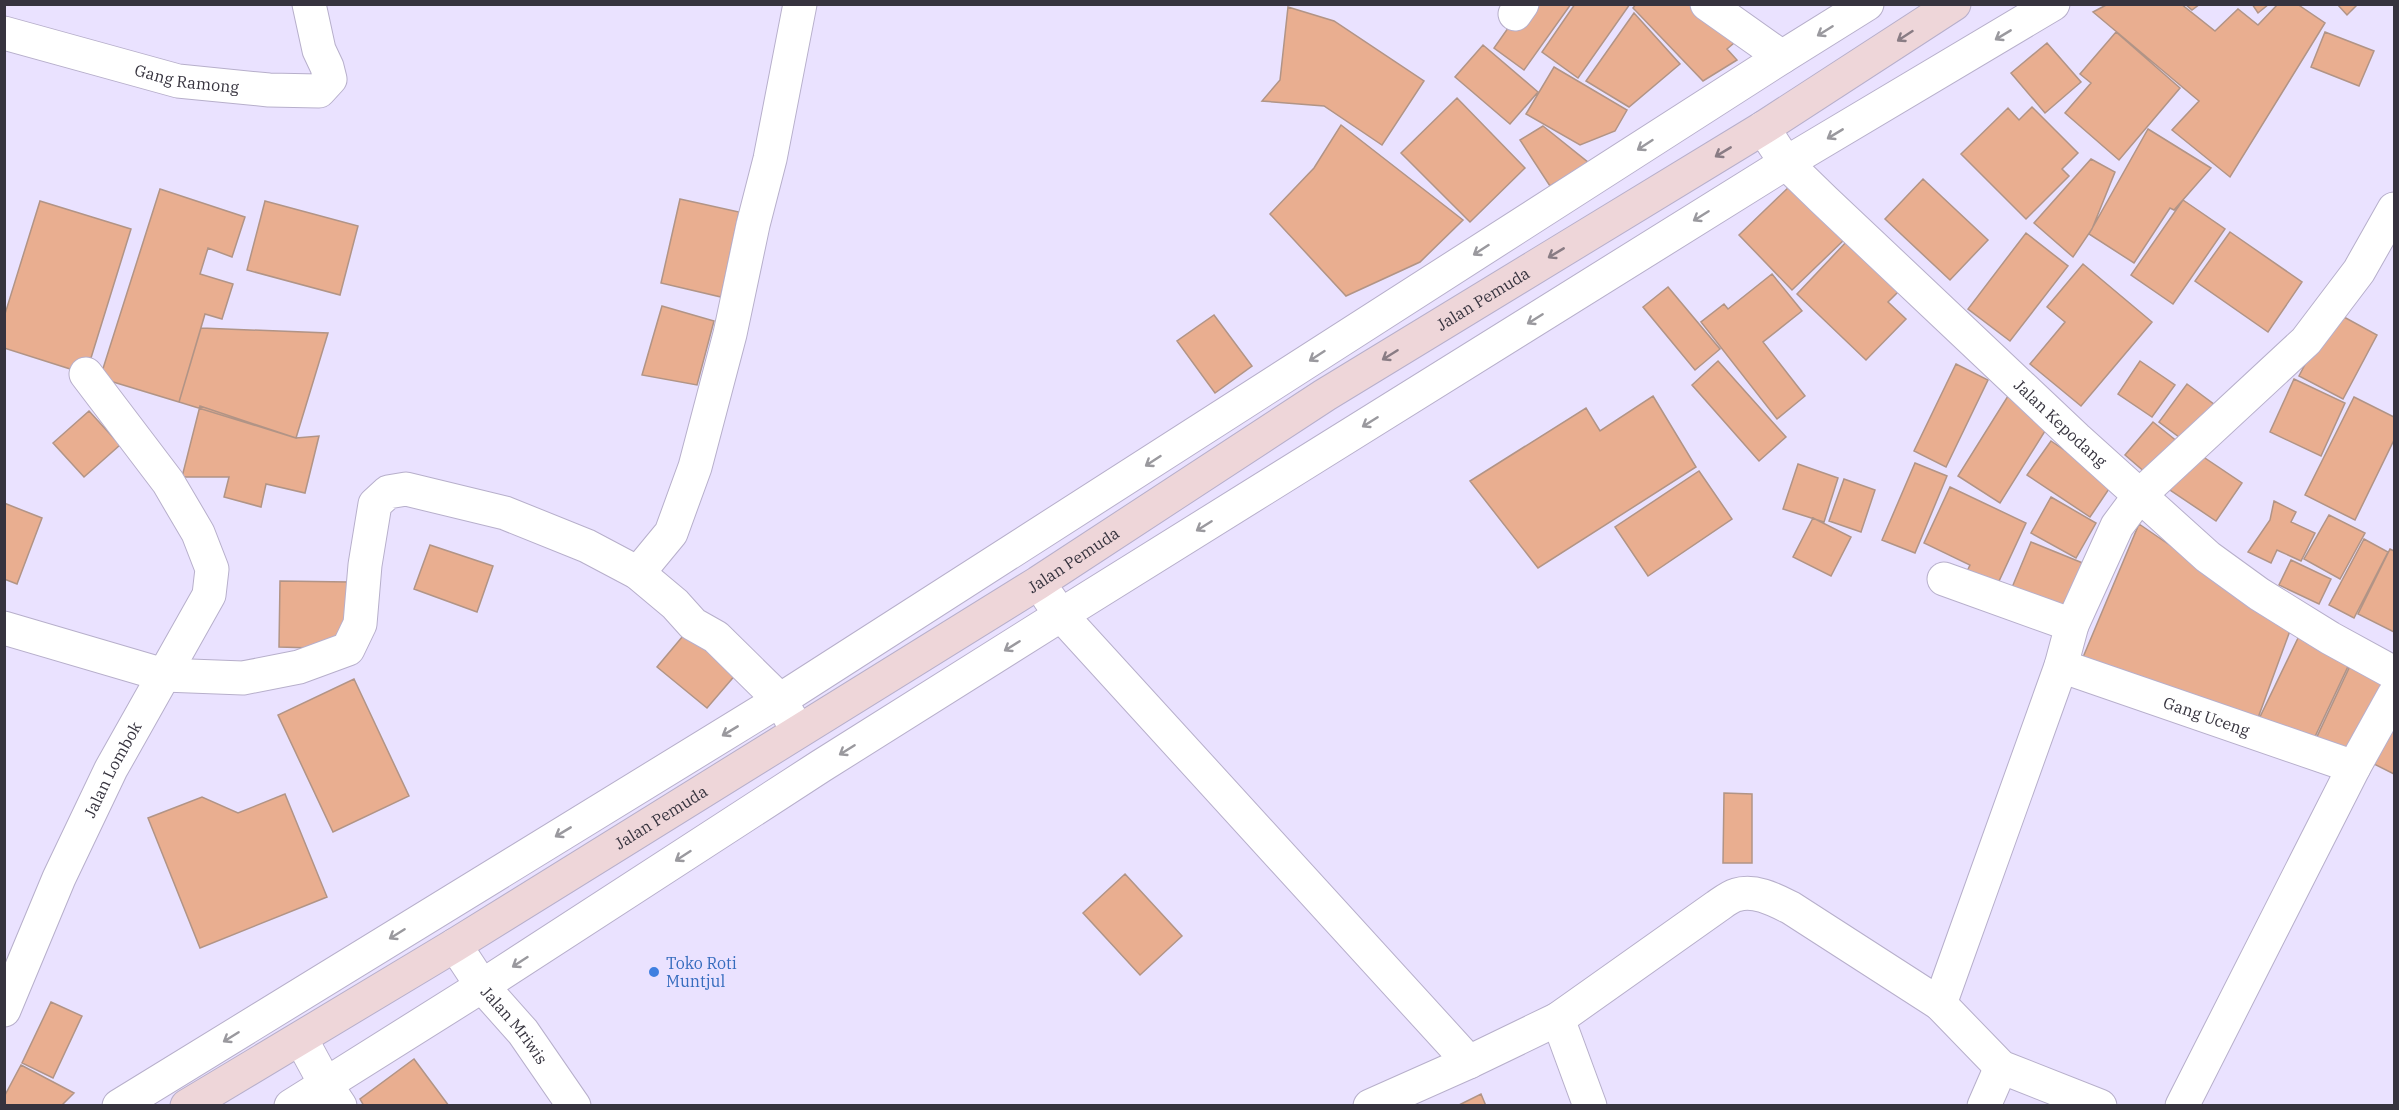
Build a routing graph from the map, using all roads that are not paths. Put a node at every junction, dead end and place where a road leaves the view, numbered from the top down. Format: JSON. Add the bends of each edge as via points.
{"nodes":[{"id":1,"x":309,"y":4,"type":"edge"},
{"id":2,"x":800,"y":4,"type":"edge"},
{"id":3,"x":1707,"y":4,"type":"edge"},
{"id":4,"x":1867,"y":4,"type":"edge"},
{"id":5,"x":1954,"y":4,"type":"edge"},
{"id":6,"x":2053,"y":4,"type":"edge"},
{"id":7,"x":8,"y":34,"type":"edge"},
{"id":8,"x":1782,"y":57,"type":"junction"},
{"id":9,"x":1763,"y":128,"type":"junction"},
{"id":10,"x":1786,"y":163,"type":"junction"},
{"id":11,"x":2394,"y":209,"type":"edge"},
{"id":12,"x":86,"y":374,"type":"dead end"},
{"id":13,"x":2140,"y":495,"type":"junction"},
{"id":14,"x":638,"y":573,"type":"junction"},
{"id":15,"x":1944,"y":579,"type":"dead end"},
{"id":16,"x":1038,"y":583,"type":"junction"},
{"id":17,"x":1061,"y":615,"type":"junction"},
{"id":18,"x":2072,"y":625,"type":"junction"},
{"id":19,"x":4,"y":628,"type":"edge"},
{"id":20,"x":2061,"y":666,"type":"junction"},
{"id":21,"x":157,"y":673,"type":"junction"},
{"id":22,"x":2394,"y":673,"type":"edge"},
{"id":23,"x":2394,"y":694,"type":"edge"},
{"id":24,"x":780,"y":700,"type":"junction"},
{"id":25,"x":797,"y":730,"type":"junction"},
{"id":26,"x":2354,"y":766,"type":"junction"},
{"id":27,"x":455,"y":945,"type":"junction"},
{"id":28,"x":482,"y":986,"type":"junction"},
{"id":29,"x":1940,"y":1004,"type":"junction"},
{"id":30,"x":4,"y":1010,"type":"edge"},
{"id":31,"x":1558,"y":1019,"type":"junction"},
{"id":32,"x":301,"y":1039,"type":"junction"},
{"id":33,"x":1468,"y":1062,"type":"junction"},
{"id":34,"x":2001,"y":1067,"type":"junction"},
{"id":35,"x":333,"y":1095,"type":"edge"},
{"id":36,"x":194,"y":1101,"type":"edge"},
{"id":37,"x":119,"y":1106,"type":"edge"},
{"id":38,"x":291,"y":1106,"type":"edge"},
{"id":39,"x":574,"y":1106,"type":"edge"},
{"id":40,"x":1370,"y":1106,"type":"edge"},
{"id":41,"x":1590,"y":1106,"type":"edge"},
{"id":42,"x":1984,"y":1106,"type":"edge"},
{"id":43,"x":2100,"y":1106,"type":"edge"},
{"id":44,"x":2182,"y":1106,"type":"edge"}],
"edges":[{"from":1,"to":7,"type":"street","name":"Gang Ramong","via":[[330,79],[319,91],[178,81]]},
{"from":2,"to":14,"type":"street","via":[[770,159],[695,467],[671,533]]},
{"from":3,"to":8,"type":"street"},
{"from":4,"to":8,"type":"street","one_way":true},
{"from":5,"to":9,"type":"main road","name":"Jalan Pemuda","one_way":true},
{"from":6,"to":10,"type":"street","one_way":true},
{"from":8,"to":24,"type":"street","one_way":true},
{"from":9,"to":10,"type":"street","name":"Jalan Kepodang"},
{"from":9,"to":16,"type":"main road","name":"Jalan Pemuda","one_way":true,"via":[[1325,395]]},
{"from":10,"to":13,"type":"street","name":"Jalan Kepodang"},
{"from":10,"to":17,"type":"street","one_way":true},
{"from":11,"to":13,"type":"street","via":[[2359,272],[2306,341]]},
{"from":12,"to":21,"type":"street","name":"Jalan Lombok","via":[[168,482],[198,533],[212,569],[209,595]]},
{"from":13,"to":18,"type":"street","via":[[2117,526]]},
{"from":13,"to":22,"type":"street","name":"Jalan Kepodang","via":[[2208,557],[2259,594]]},
{"from":14,"to":21,"type":"street","via":[[587,546],[505,513],[406,489],[388,492],[375,504],[360,624],[348,649],[299,667],[243,678]]},
{"from":14,"to":24,"type":"street","via":[[693,624],[716,637]]},
{"from":15,"to":18,"type":"street"},
{"from":16,"to":17,"type":"street"},
{"from":16,"to":25,"type":"main road","name":"Jalan Pemuda"},
{"from":17,"to":28,"type":"street","one_way":true},
{"from":17,"to":33,"type":"street"},
{"from":18,"to":20,"type":"street"},
{"from":19,"to":21,"type":"street"},
{"from":20,"to":26,"type":"street","name":"Gang Uceng"},
{"from":20,"to":29,"type":"street"},
{"from":21,"to":30,"type":"street","name":"Jalan Lombok","via":[[58,878]]},
{"from":23,"to":26,"type":"street"},
{"from":24,"to":25,"type":"street"},
{"from":24,"to":37,"type":"street","one_way":true},
{"from":25,"to":27,"type":"main road","name":"Jalan Pemuda"},
{"from":26,"to":44,"type":"street"},
{"from":27,"to":28,"type":"street","name":"Jalan Mriwis"},
{"from":27,"to":32,"type":"main road","name":"Jalan Pemuda"},
{"from":28,"to":35,"type":"street"},
{"from":28,"to":39,"type":"street","name":"Jalan Mriwis","via":[[523,1032]]},
{"from":29,"to":31,"type":"street","via":[[1791,908],[1752,893],[1736,895],[1716,907]]},
{"from":29,"to":34,"type":"street"},
{"from":31,"to":33,"type":"street"},
{"from":31,"to":41,"type":"street"},
{"from":32,"to":35,"type":"street"},
{"from":32,"to":36,"type":"main road","name":"Jalan Pemuda"},
{"from":33,"to":40,"type":"street"},
{"from":34,"to":42,"type":"street"},
{"from":34,"to":43,"type":"street"},
{"from":35,"to":38,"type":"street"}]}
